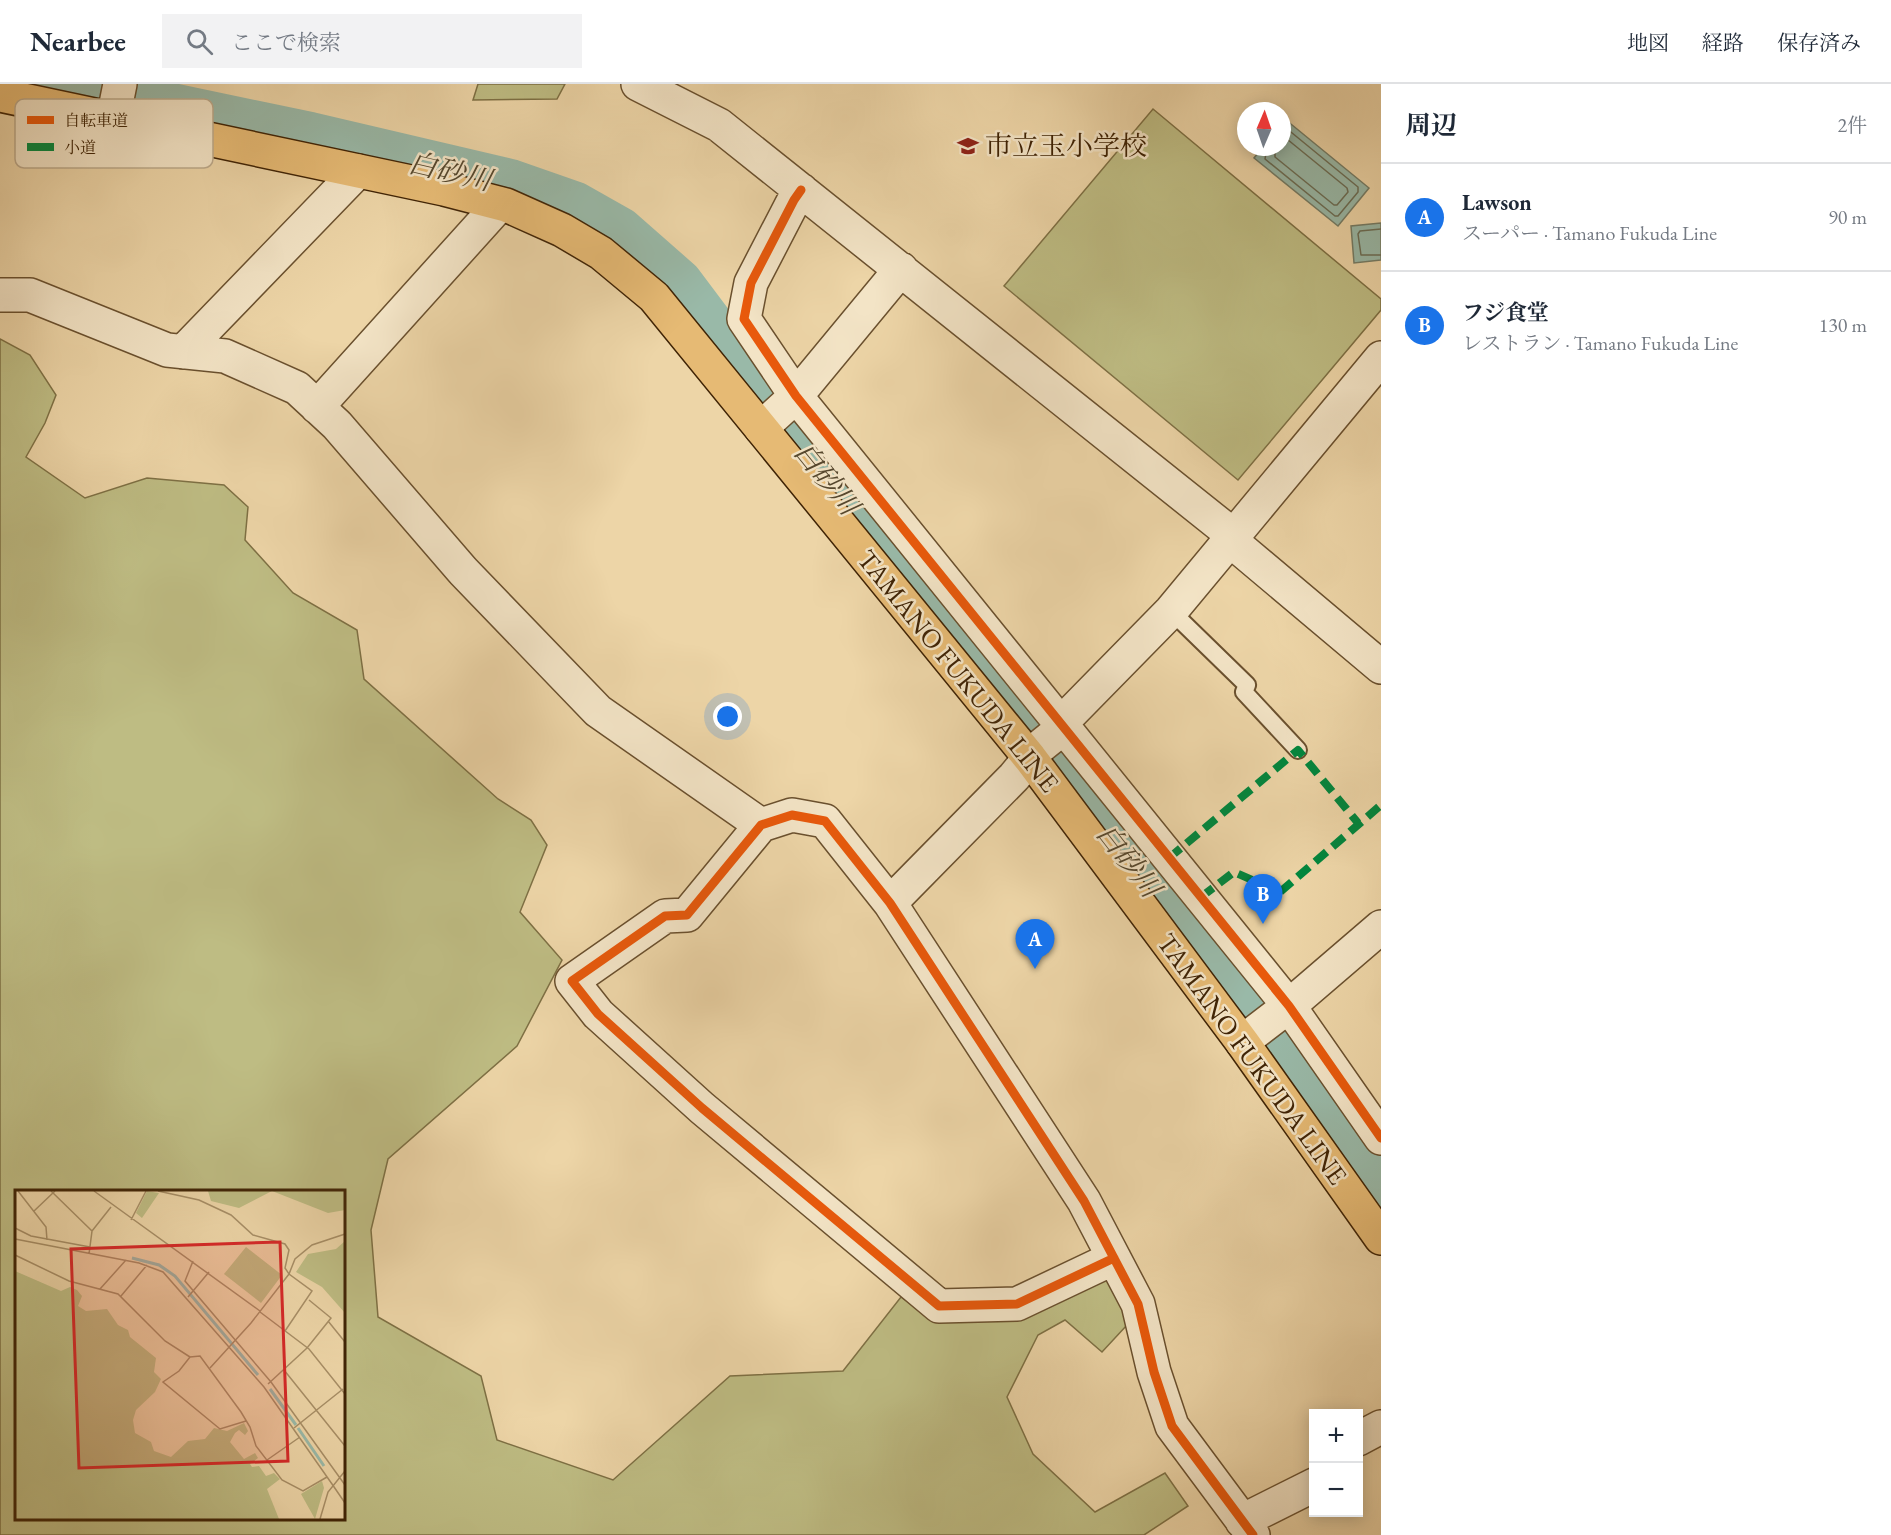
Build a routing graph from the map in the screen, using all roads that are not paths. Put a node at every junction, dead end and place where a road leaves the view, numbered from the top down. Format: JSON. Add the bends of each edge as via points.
{"nodes":[{"id":1,"x":638,"y":84,"type":"edge"},
{"id":2,"x":0,"y":95,"type":"edge"},
{"id":3,"x":58,"y":99,"type":"edge"},
{"id":4,"x":213,"y":130,"type":"edge"},
{"id":5,"x":358,"y":171,"type":"junction"},
{"id":6,"x":801,"y":190,"type":"junction"},
{"id":7,"x":500,"y":204,"type":"junction"},
{"id":8,"x":902,"y":269,"type":"junction"},
{"id":9,"x":0,"y":295,"type":"edge"},
{"id":10,"x":183,"y":352,"type":"junction"},
{"id":11,"x":1381,"y":358,"type":"edge"},
{"id":12,"x":317,"y":407,"type":"junction"},
{"id":13,"x":779,"y":412,"type":"junction"},
{"id":14,"x":1232,"y":538,"type":"junction"},
{"id":15,"x":1171,"y":611,"type":"junction"},
{"id":16,"x":1381,"y":667,"type":"edge"},
{"id":17,"x":1047,"y":741,"type":"junction"},
{"id":18,"x":1298,"y":750,"type":"dead end"},
{"id":19,"x":761,"y":825,"type":"junction"},
{"id":20,"x":890,"y":903,"type":"junction"},
{"id":21,"x":1380,"y":930,"type":"edge"},
{"id":22,"x":1283,"y":1010,"type":"junction"},
{"id":23,"x":1246,"y":1038,"type":"junction"},
{"id":24,"x":1381,"y":1138,"type":"edge"},
{"id":25,"x":1381,"y":1238,"type":"edge"},
{"id":26,"x":1114,"y":1258,"type":"junction"},
{"id":27,"x":1381,"y":1427,"type":"edge"},
{"id":28,"x":1363,"y":1437,"type":"edge"},
{"id":29,"x":1309,"y":1488,"type":"edge"},
{"id":30,"x":1248,"y":1528,"type":"edge"}],
"edges":[{"from":1,"to":6,"type":"street","via":[[719,125]]},
{"from":2,"to":3,"type":"main road","name":"TAMANO FUKUDA LINE"},
{"from":4,"to":5,"type":"main road","name":"TAMANO FUKUDA LINE"},
{"from":5,"to":7,"type":"main road","name":"TAMANO FUKUDA LINE"},
{"from":5,"to":10,"type":"street"},
{"from":6,"to":8,"type":"street"},
{"from":6,"to":13,"type":"street","via":[[751,283],[744,319]]},
{"from":7,"to":12,"type":"street"},
{"from":7,"to":13,"type":"main road","name":"TAMANO FUKUDA LINE","via":[[562,230],[601,253]]},
{"from":8,"to":13,"type":"street"},
{"from":8,"to":14,"type":"street"},
{"from":9,"to":10,"type":"street","via":[[30,295],[167,350]]},
{"from":10,"to":12,"type":"street","via":[[225,356],[297,388]]},
{"from":11,"to":14,"type":"street"},
{"from":12,"to":19,"type":"street","via":[[463,571],[598,711]]},
{"from":13,"to":17,"type":"main road","name":"TAMANO FUKUDA LINE"},
{"from":13,"to":17,"type":"street"},
{"from":14,"to":15,"type":"street"},
{"from":14,"to":16,"type":"street"},
{"from":15,"to":17,"type":"street"},
{"from":15,"to":18,"type":"lane","via":[[1247,685],[1244,692]]},
{"from":17,"to":20,"type":"street"},
{"from":17,"to":22,"type":"street"},
{"from":17,"to":23,"type":"main road","name":"TAMANO FUKUDA LINE"},
{"from":19,"to":20,"type":"street","via":[[792,815],[825,821]]},
{"from":19,"to":26,"type":"street","via":[[687,915],[665,916],[572,981],[598,1014],[702,1108],[939,1306],[1017,1304]]},
{"from":20,"to":26,"type":"street","via":[[1084,1201]]},
{"from":21,"to":22,"type":"street"},
{"from":22,"to":23,"type":"street"},
{"from":22,"to":24,"type":"street"},
{"from":23,"to":25,"type":"main road","name":"TAMANO FUKUDA LINE"},
{"from":26,"to":30,"type":"street","via":[[1138,1304],[1172,1426]]},
{"from":27,"to":28,"type":"street"},
{"from":29,"to":30,"type":"street"}]}
